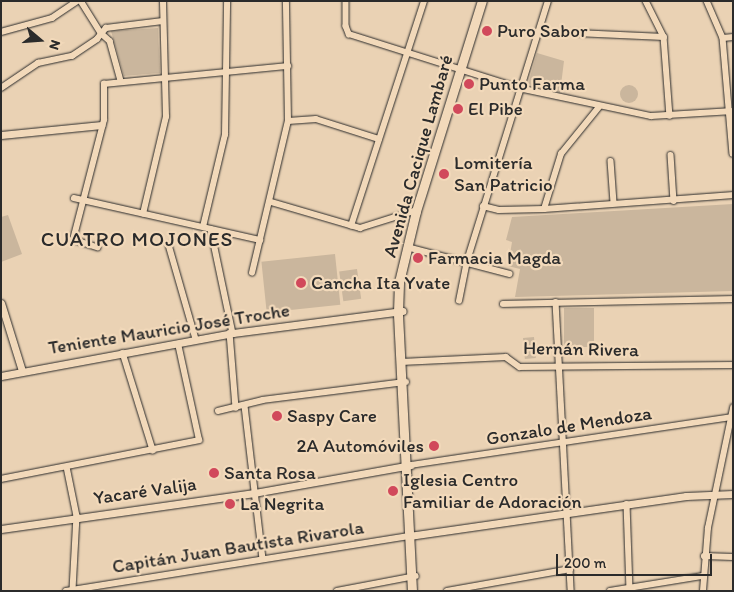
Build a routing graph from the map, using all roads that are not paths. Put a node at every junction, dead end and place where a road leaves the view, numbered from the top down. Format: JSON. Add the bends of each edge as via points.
{"nodes":[{"id":1,"x":77,"y":1,"type":"edge"},
{"id":2,"x":81,"y":1,"type":"edge"},
{"id":3,"x":163,"y":1,"type":"edge"},
{"id":4,"x":227,"y":1,"type":"edge"},
{"id":5,"x":286,"y":1,"type":"edge"},
{"id":6,"x":346,"y":1,"type":"edge"},
{"id":7,"x":424,"y":1,"type":"edge"},
{"id":8,"x":482,"y":1,"type":"edge"},
{"id":9,"x":486,"y":1,"type":"edge"},
{"id":10,"x":548,"y":1,"type":"edge"},
{"id":11,"x":646,"y":1,"type":"edge"},
{"id":12,"x":707,"y":1,"type":"edge"},
{"id":13,"x":163,"y":21,"type":"junction"},
{"id":14,"x":1,"y":32,"type":"edge"},
{"id":15,"x":101,"y":33,"type":"junction"},
{"id":16,"x":576,"y":33,"type":"dead end"},
{"id":17,"x":664,"y":37,"type":"junction"},
{"id":18,"x":733,"y":37,"type":"edge"},
{"id":19,"x":723,"y":38,"type":"junction"},
{"id":20,"x":406,"y":53,"type":"junction"},
{"id":21,"x":288,"y":66,"type":"junction"},
{"id":22,"x":228,"y":71,"type":"junction"},
{"id":23,"x":462,"y":71,"type":"junction"},
{"id":24,"x":165,"y":77,"type":"junction"},
{"id":25,"x":121,"y":81,"type":"junction"},
{"id":26,"x":1,"y":88,"type":"edge"},
{"id":27,"x":519,"y":88,"type":"junction"},
{"id":28,"x":599,"y":107,"type":"junction"},
{"id":29,"x":732,"y":111,"type":"edge"},
{"id":30,"x":670,"y":116,"type":"junction"},
{"id":31,"x":288,"y":121,"type":"junction"},
{"id":32,"x":102,"y":125,"type":"junction"},
{"id":33,"x":1,"y":135,"type":"edge"},
{"id":34,"x":379,"y":139,"type":"junction"},
{"id":35,"x":733,"y":154,"type":"edge"},
{"id":36,"x":671,"y":155,"type":"dead end"},
{"id":37,"x":611,"y":161,"type":"dead end"},
{"id":38,"x":733,"y":195,"type":"edge"},
{"id":39,"x":74,"y":198,"type":"dead end"},
{"id":40,"x":83,"y":201,"type":"junction"},
{"id":41,"x":674,"y":201,"type":"junction"},
{"id":42,"x":271,"y":202,"type":"junction"},
{"id":43,"x":614,"y":203,"type":"junction"},
{"id":44,"x":420,"y":206,"type":"junction"},
{"id":45,"x":483,"y":206,"type":"junction"},
{"id":46,"x":544,"y":209,"type":"junction"},
{"id":47,"x":143,"y":214,"type":"junction"},
{"id":48,"x":351,"y":226,"type":"junction"},
{"id":49,"x":203,"y":227,"type":"junction"},
{"id":50,"x":210,"y":229,"type":"junction"},
{"id":51,"x":260,"y":240,"type":"junction"},
{"id":52,"x":169,"y":245,"type":"dead end"},
{"id":53,"x":98,"y":248,"type":"dead end"},
{"id":54,"x":409,"y":248,"type":"junction"},
{"id":55,"x":467,"y":261,"type":"junction"},
{"id":56,"x":252,"y":273,"type":"dead end"},
{"id":57,"x":510,"y":274,"type":"dead end"},
{"id":58,"x":733,"y":299,"type":"edge"},
{"id":59,"x":459,"y":301,"type":"dead end"},
{"id":60,"x":556,"y":302,"type":"junction"},
{"id":61,"x":1,"y":303,"type":"edge"},
{"id":62,"x":503,"y":304,"type":"dead end"},
{"id":63,"x":400,"y":312,"type":"junction"},
{"id":64,"x":232,"y":333,"type":"junction"},
{"id":65,"x":196,"y":339,"type":"junction"},
{"id":66,"x":178,"y":344,"type":"junction"},
{"id":67,"x":123,"y":353,"type":"junction"},
{"id":68,"x":403,"y":362,"type":"junction"},
{"id":69,"x":733,"y":365,"type":"edge"},
{"id":70,"x":559,"y":366,"type":"junction"},
{"id":71,"x":22,"y":371,"type":"junction"},
{"id":72,"x":1,"y":376,"type":"edge"},
{"id":73,"x":404,"y":383,"type":"junction"},
{"id":74,"x":245,"y":406,"type":"junction"},
{"id":75,"x":236,"y":408,"type":"junction"},
{"id":76,"x":733,"y":408,"type":"edge"},
{"id":77,"x":218,"y":411,"type":"dead end"},
{"id":78,"x":731,"y":417,"type":"junction"},
{"id":79,"x":564,"y":442,"type":"junction"},
{"id":80,"x":153,"y":450,"type":"junction"},
{"id":81,"x":408,"y":466,"type":"junction"},
{"id":82,"x":67,"y":467,"type":"junction"},
{"id":83,"x":1,"y":479,"type":"edge"},
{"id":84,"x":254,"y":493,"type":"junction"},
{"id":85,"x":715,"y":494,"type":"junction"},
{"id":86,"x":733,"y":494,"type":"edge"},
{"id":87,"x":627,"y":504,"type":"junction"},
{"id":88,"x":567,"y":512,"type":"junction"},
{"id":89,"x":77,"y":516,"type":"junction"},
{"id":90,"x":1,"y":529,"type":"edge"},
{"id":91,"x":412,"y":536,"type":"junction"},
{"id":92,"x":704,"y":556,"type":"junction"},
{"id":93,"x":733,"y":557,"type":"edge"},
{"id":94,"x":263,"y":558,"type":"junction"},
{"id":95,"x":570,"y":569,"type":"junction"},
{"id":96,"x":414,"y":576,"type":"junction"},
{"id":97,"x":703,"y":576,"type":"junction"},
{"id":98,"x":630,"y":588,"type":"junction"},
{"id":99,"x":70,"y":590,"type":"edge"},
{"id":100,"x":337,"y":591,"type":"edge"},
{"id":101,"x":412,"y":591,"type":"edge"},
{"id":102,"x":417,"y":591,"type":"edge"},
{"id":103,"x":447,"y":591,"type":"edge"},
{"id":104,"x":571,"y":591,"type":"edge"},
{"id":105,"x":610,"y":591,"type":"edge"},
{"id":106,"x":703,"y":591,"type":"edge"}],
"edges":[{"from":1,"to":14,"type":"street","via":[[52,18]]},
{"from":2,"to":15,"type":"street"},
{"from":3,"to":13,"type":"street"},
{"from":4,"to":22,"type":"street"},
{"from":5,"to":21,"type":"street"},
{"from":6,"to":20,"type":"street","via":[[347,31]]},
{"from":7,"to":20,"type":"street"},
{"from":8,"to":23,"type":"main road","name":"Avenida Cacique Lambaré"},
{"from":9,"to":23,"type":"main road","name":"Avenida Cacique Lambaré"},
{"from":10,"to":27,"type":"street"},
{"from":11,"to":17,"type":"street"},
{"from":12,"to":19,"type":"street"},
{"from":13,"to":15,"type":"street","via":[[112,26]]},
{"from":13,"to":24,"type":"street"},
{"from":15,"to":25,"type":"street","via":[[110,41]]},
{"from":15,"to":26,"type":"street","via":[[65,59],[33,66]]},
{"from":16,"to":17,"type":"street"},
{"from":17,"to":30,"type":"street"},
{"from":18,"to":19,"type":"street"},
{"from":19,"to":29,"type":"street"},
{"from":20,"to":23,"type":"street"},
{"from":20,"to":34,"type":"street"},
{"from":21,"to":22,"type":"street"},
{"from":21,"to":31,"type":"street"},
{"from":22,"to":24,"type":"street"},
{"from":22,"to":49,"type":"street","via":[[225,135]]},
{"from":23,"to":27,"type":"street"},
{"from":23,"to":44,"type":"main road","name":"Avenida Cacique Lambaré"},
{"from":24,"to":25,"type":"street"},
{"from":24,"to":47,"type":"street","via":[[166,117]]},
{"from":25,"to":32,"type":"street","via":[[104,84]]},
{"from":27,"to":28,"type":"street"},
{"from":27,"to":45,"type":"street"},
{"from":28,"to":30,"type":"street"},
{"from":28,"to":46,"type":"street","via":[[562,154]]},
{"from":29,"to":30,"type":"street"},
{"from":29,"to":35,"type":"street"},
{"from":31,"to":34,"type":"street","via":[[316,119]]},
{"from":31,"to":42,"type":"street"},
{"from":32,"to":33,"type":"street"},
{"from":32,"to":40,"type":"street"},
{"from":34,"to":48,"type":"street"},
{"from":36,"to":41,"type":"street"},
{"from":37,"to":43,"type":"street"},
{"from":38,"to":41,"type":"street"},
{"from":39,"to":40,"type":"street"},
{"from":40,"to":47,"type":"street"},
{"from":40,"to":53,"type":"street","via":[[74,241]]},
{"from":41,"to":43,"type":"street"},
{"from":42,"to":48,"type":"street"},
{"from":42,"to":51,"type":"street"},
{"from":43,"to":46,"type":"street"},
{"from":44,"to":48,"type":"street","via":[[365,227]]},
{"from":44,"to":54,"type":"main road","name":"Avenida Cacique Lambaré"},
{"from":45,"to":46,"type":"street","via":[[499,210]]},
{"from":45,"to":55,"type":"street"},
{"from":47,"to":49,"type":"street"},
{"from":49,"to":50,"type":"street"},
{"from":50,"to":51,"type":"street"},
{"from":50,"to":64,"type":"street"},
{"from":51,"to":56,"type":"street"},
{"from":52,"to":65,"type":"street"},
{"from":54,"to":55,"type":"street"},
{"from":54,"to":63,"type":"main road","name":"Avenida Cacique Lambaré"},
{"from":55,"to":57,"type":"street"},
{"from":55,"to":59,"type":"street"},
{"from":58,"to":60,"type":"street"},
{"from":60,"to":62,"type":"street"},
{"from":60,"to":70,"type":"street"},
{"from":61,"to":71,"type":"street"},
{"from":63,"to":64,"type":"street","name":"Teniente Mauricio José Troche"},
{"from":63,"to":68,"type":"main road","name":"Avenida Cacique Lambaré"},
{"from":64,"to":65,"type":"street","name":"Teniente Mauricio José Troche"},
{"from":64,"to":75,"type":"street"},
{"from":65,"to":66,"type":"street","name":"Teniente Mauricio José Troche"},
{"from":66,"to":67,"type":"street","name":"Teniente Mauricio José Troche"},
{"from":66,"to":80,"type":"street","via":[[200,438]]},
{"from":67,"to":71,"type":"street","name":"Teniente Mauricio José Troche"},
{"from":67,"to":80,"type":"street"},
{"from":68,"to":70,"type":"street","name":"Hernán Rivera","via":[[506,357],[520,367]]},
{"from":68,"to":73,"type":"main road","name":"Avenida Cacique Lambaré"},
{"from":69,"to":70,"type":"street","name":"Hernán Rivera"},
{"from":70,"to":79,"type":"street"},
{"from":71,"to":72,"type":"street","name":"Teniente Mauricio José Troche"},
{"from":73,"to":74,"type":"street","via":[[263,400]]},
{"from":73,"to":81,"type":"main road","name":"Avenida Cacique Lambaré"},
{"from":74,"to":75,"type":"street"},
{"from":74,"to":84,"type":"street"},
{"from":75,"to":77,"type":"street"},
{"from":76,"to":78,"type":"street"},
{"from":78,"to":79,"type":"street","name":"Gonzalo de Mendoza"},
{"from":78,"to":85,"type":"street"},
{"from":79,"to":81,"type":"street","name":"Gonzalo de Mendoza"},
{"from":79,"to":88,"type":"street"},
{"from":80,"to":82,"type":"street"},
{"from":81,"to":84,"type":"street","name":"Yacaré Valija"},
{"from":81,"to":91,"type":"main road","name":"Avenida Cacique Lambaré"},
{"from":82,"to":83,"type":"street"},
{"from":82,"to":89,"type":"street"},
{"from":84,"to":89,"type":"street","name":"Yacaré Valija"},
{"from":84,"to":94,"type":"street"},
{"from":85,"to":86,"type":"street"},
{"from":85,"to":87,"type":"street"},
{"from":85,"to":92,"type":"street"},
{"from":87,"to":88,"type":"street"},
{"from":87,"to":98,"type":"street"},
{"from":88,"to":91,"type":"street"},
{"from":88,"to":95,"type":"street"},
{"from":89,"to":90,"type":"street","name":"Yacaré Valija"},
{"from":89,"to":99,"type":"street"},
{"from":91,"to":94,"type":"street","name":"Capitán Juan Bautista Rivarola"},
{"from":91,"to":96,"type":"main road","name":"Avenida Cacique Lambaré"},
{"from":92,"to":93,"type":"street"},
{"from":92,"to":97,"type":"street"},
{"from":94,"to":99,"type":"street","name":"Capitán Juan Bautista Rivarola"},
{"from":95,"to":103,"type":"street"},
{"from":95,"to":104,"type":"street"},
{"from":96,"to":100,"type":"street"},
{"from":96,"to":101,"type":"main road","name":"Avenida Cacique Lambaré"},
{"from":96,"to":102,"type":"main road","name":"Avenida Cacique Lambaré"},
{"from":97,"to":98,"type":"street"},
{"from":97,"to":106,"type":"street"},
{"from":98,"to":105,"type":"street"}]}
